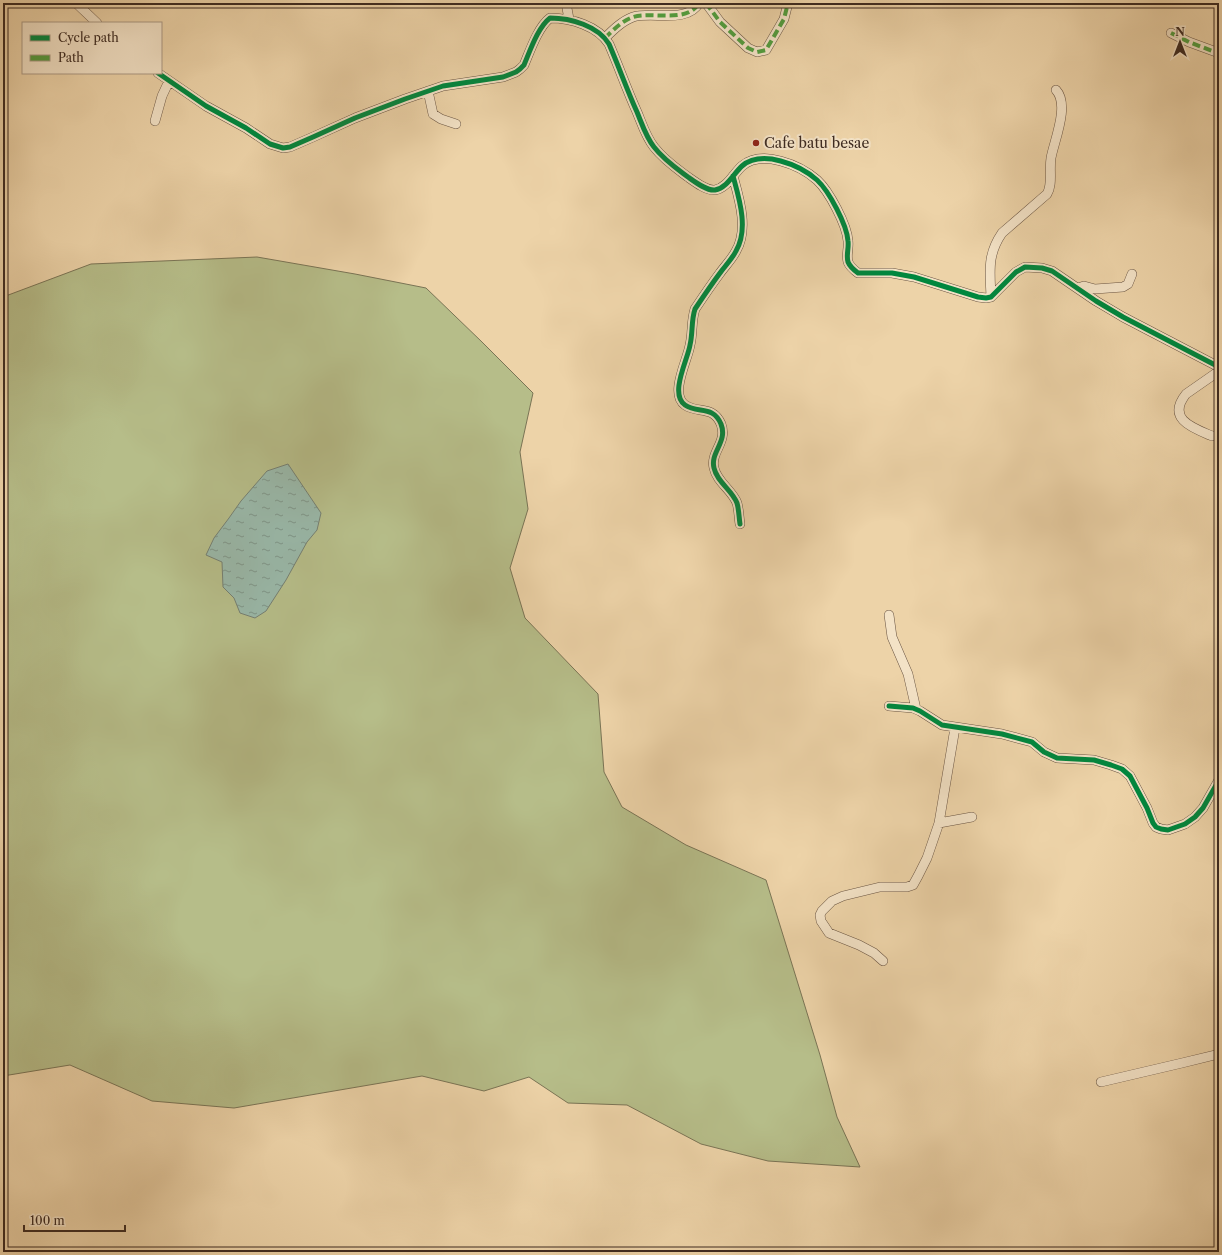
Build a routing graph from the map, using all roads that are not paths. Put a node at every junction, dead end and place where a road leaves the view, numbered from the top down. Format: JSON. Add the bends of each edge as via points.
{"nodes":[{"id":1,"x":76,"y":3,"type":"edge"},
{"id":2,"x":566,"y":3,"type":"edge"},
{"id":3,"x":698,"y":3,"type":"edge"},
{"id":4,"x":706,"y":3,"type":"edge"},
{"id":5,"x":788,"y":3,"type":"edge"},
{"id":6,"x":569,"y":19,"type":"junction"},
{"id":7,"x":96,"y":22,"type":"edge"},
{"id":8,"x":1171,"y":33,"type":"dead end"},
{"id":9,"x":605,"y":38,"type":"junction"},
{"id":10,"x":1219,"y":53,"type":"edge"},
{"id":11,"x":159,"y":74,"type":"edge"},
{"id":12,"x":169,"y":81,"type":"junction"},
{"id":13,"x":1056,"y":90,"type":"dead end"},
{"id":14,"x":428,"y":91,"type":"junction"},
{"id":15,"x":156,"y":121,"type":"dead end"},
{"id":16,"x":456,"y":124,"type":"dead end"},
{"id":17,"x":733,"y":176,"type":"junction"},
{"id":18,"x":1132,"y":274,"type":"dead end"},
{"id":19,"x":1078,"y":288,"type":"junction"},
{"id":20,"x":991,"y":297,"type":"junction"},
{"id":21,"x":1219,"y":367,"type":"edge"},
{"id":22,"x":1219,"y":371,"type":"edge"},
{"id":23,"x":1212,"y":436,"type":"dead end"},
{"id":24,"x":740,"y":524,"type":"dead end"},
{"id":25,"x":889,"y":615,"type":"dead end"},
{"id":26,"x":889,"y":706,"type":"dead end"},
{"id":27,"x":916,"y":709,"type":"junction"},
{"id":28,"x":955,"y":728,"type":"junction"},
{"id":29,"x":1219,"y":780,"type":"edge"},
{"id":30,"x":972,"y":817,"type":"dead end"},
{"id":31,"x":939,"y":823,"type":"junction"},
{"id":32,"x":883,"y":961,"type":"dead end"},
{"id":33,"x":1219,"y":1054,"type":"edge"},
{"id":34,"x":1101,"y":1082,"type":"dead end"}],
"edges":[{"from":1,"to":7,"type":"street"},
{"from":2,"to":6,"type":"street"},
{"from":3,"to":9,"type":"street","via":[[682,15],[633,17]]},
{"from":4,"to":5,"type":"street","via":[[720,22],[748,48],[757,52],[766,50],[784,19]]},
{"from":6,"to":9,"type":"street","via":[[583,24]]},
{"from":6,"to":14,"type":"street","via":[[550,18],[546,21],[524,65],[516,72],[503,77],[443,86]]},
{"from":8,"to":10,"type":"street"},
{"from":9,"to":17,"type":"street","via":[[617,61],[645,132],[666,161],[693,181],[712,190],[720,189]]},
{"from":11,"to":12,"type":"street"},
{"from":12,"to":14,"type":"street","via":[[270,144],[283,148]]},
{"from":12,"to":15,"type":"street","via":[[162,96]]},
{"from":13,"to":20,"type":"street","via":[[1061,97],[1062,108],[1051,157],[1050,189],[1002,233],[997,241],[991,259]]},
{"from":14,"to":16,"type":"street","via":[[433,114]]},
{"from":17,"to":20,"type":"street","via":[[743,165],[758,158],[787,163],[818,181],[837,208],[847,235],[848,263],[856,271],[914,277],[978,297]]},
{"from":17,"to":24,"type":"street","via":[[742,210],[741,238],[737,251],[695,309],[690,345],[679,384],[680,397],[684,404],[690,408],[713,413],[721,425],[722,440],[714,459],[714,467],[716,475],[737,504]]},
{"from":18,"to":19,"type":"street","via":[[1128,284],[1123,288]]},
{"from":19,"to":20,"type":"street","via":[[1052,271],[1025,267],[1016,272]]},
{"from":19,"to":21,"type":"street","via":[[1123,317]]},
{"from":22,"to":23,"type":"street","via":[[1186,394],[1179,406],[1179,414],[1183,421]]},
{"from":25,"to":27,"type":"street","via":[[892,637],[908,674]]},
{"from":26,"to":27,"type":"street"},
{"from":27,"to":28,"type":"street","via":[[942,725]]},
{"from":28,"to":29,"type":"street","via":[[1002,734],[1032,742],[1057,758],[1094,760],[1122,769],[1135,784],[1153,823],[1161,829],[1168,830],[1186,824],[1195,817]]},
{"from":28,"to":31,"type":"street"},
{"from":30,"to":31,"type":"street"},
{"from":31,"to":32,"type":"street","via":[[927,858],[913,885],[880,887],[843,896],[832,901],[820,915],[829,933],[859,945]]},
{"from":33,"to":34,"type":"street"}]}
